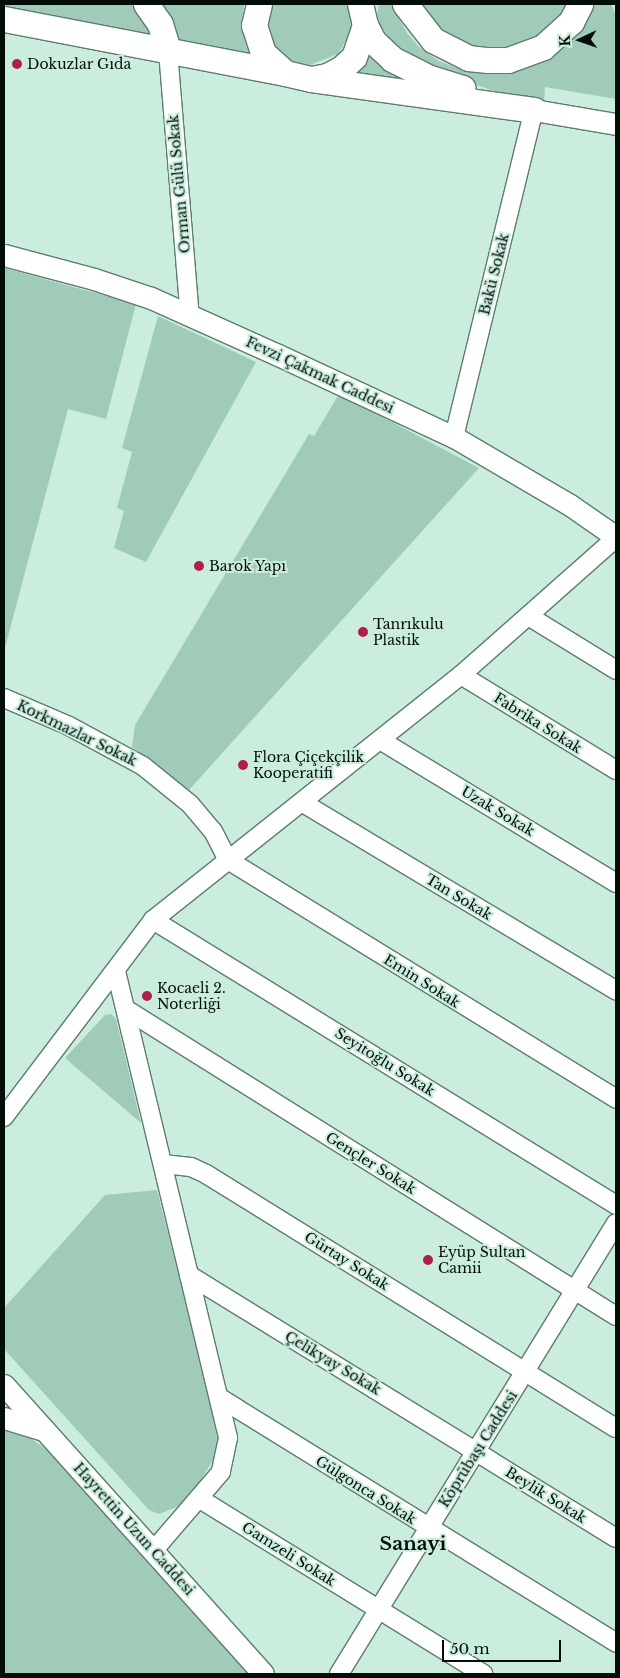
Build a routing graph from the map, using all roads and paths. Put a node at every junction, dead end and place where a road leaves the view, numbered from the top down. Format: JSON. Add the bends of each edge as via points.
{"nodes":[{"id":1,"x":146,"y":4,"type":"edge"},
{"id":2,"x":259,"y":4,"type":"edge"},
{"id":3,"x":405,"y":4,"type":"edge"},
{"id":4,"x":580,"y":4,"type":"edge"},
{"id":5,"x":363,"y":11,"type":"edge"},
{"id":6,"x":4,"y":19,"type":"edge"},
{"id":7,"x":168,"y":51,"type":"junction"},
{"id":8,"x":284,"y":73,"type":"junction"},
{"id":9,"x":311,"y":79,"type":"junction"},
{"id":10,"x":534,"y":110,"type":"junction"},
{"id":11,"x":616,"y":124,"type":"edge"},
{"id":12,"x":4,"y":256,"type":"edge"},
{"id":13,"x":190,"y":316,"type":"junction"},
{"id":14,"x":454,"y":437,"type":"junction"},
{"id":15,"x":616,"y":538,"type":"edge"},
{"id":16,"x":530,"y":617,"type":"junction"},
{"id":17,"x":616,"y":670,"type":"edge"},
{"id":18,"x":461,"y":675,"type":"junction"},
{"id":19,"x":4,"y":698,"type":"edge"},
{"id":20,"x":380,"y":740,"type":"junction"},
{"id":21,"x":616,"y":770,"type":"edge"},
{"id":22,"x":302,"y":803,"type":"junction"},
{"id":23,"x":228,"y":860,"type":"junction"},
{"id":24,"x":616,"y":883,"type":"edge"},
{"id":25,"x":153,"y":920,"type":"junction"},
{"id":26,"x":116,"y":971,"type":"junction"},
{"id":27,"x":616,"y":990,"type":"edge"},
{"id":28,"x":127,"y":1010,"type":"junction"},
{"id":29,"x":616,"y":1099,"type":"edge"},
{"id":30,"x":4,"y":1117,"type":"edge"},
{"id":31,"x":163,"y":1164,"type":"junction"},
{"id":32,"x":616,"y":1205,"type":"edge"},
{"id":33,"x":616,"y":1223,"type":"edge"},
{"id":34,"x":189,"y":1275,"type":"junction"},
{"id":35,"x":573,"y":1289,"type":"junction"},
{"id":36,"x":616,"y":1316,"type":"edge"},
{"id":37,"x":525,"y":1372,"type":"junction"},
{"id":38,"x":4,"y":1385,"type":"edge"},
{"id":39,"x":220,"y":1398,"type":"junction"},
{"id":40,"x":4,"y":1418,"type":"edge"},
{"id":41,"x":616,"y":1428,"type":"edge"},
{"id":42,"x":45,"y":1430,"type":"junction"},
{"id":43,"x":476,"y":1451,"type":"junction"},
{"id":44,"x":200,"y":1499,"type":"junction"},
{"id":45,"x":429,"y":1529,"type":"junction"},
{"id":46,"x":616,"y":1538,"type":"edge"},
{"id":47,"x":154,"y":1550,"type":"junction"},
{"id":48,"x":379,"y":1609,"type":"junction"},
{"id":49,"x":616,"y":1642,"type":"edge"},
{"id":50,"x":263,"y":1674,"type":"edge"},
{"id":51,"x":339,"y":1674,"type":"edge"},
{"id":52,"x":483,"y":1674,"type":"edge"}],
"edges":[{"from":1,"to":7,"type":"main road","via":[[160,24]]},
{"from":2,"to":8,"type":"main road","via":[[254,25],[257,40],[263,53]]},
{"from":3,"to":4,"type":"main road","via":[[433,40],[468,58],[508,60],[543,47],[571,22]]},
{"from":5,"to":9,"type":"main road","via":[[354,57],[327,76]]},
{"from":5,"to":10,"type":"main road","via":[[383,51],[402,66],[430,78]]},
{"from":6,"to":7,"type":"main road"},
{"from":7,"to":8,"type":"main road"},
{"from":7,"to":13,"type":"street","name":"Orman Gülü Sokak"},
{"from":8,"to":9,"type":"main road"},
{"from":9,"to":10,"type":"main road"},
{"from":10,"to":11,"type":"street"},
{"from":10,"to":14,"type":"street","name":"Bakü Sokak"},
{"from":12,"to":13,"type":"street","name":"Fevzi Çakmak Caddesi","via":[[94,279]]},
{"from":13,"to":14,"type":"street","name":"Fevzi Çakmak Caddesi"},
{"from":14,"to":15,"type":"street","name":"Fevzi Çakmak Caddesi","via":[[570,505]]},
{"from":15,"to":16,"type":"street"},
{"from":16,"to":17,"type":"street"},
{"from":16,"to":18,"type":"street"},
{"from":18,"to":20,"type":"street"},
{"from":18,"to":21,"type":"street","name":"Fabrika Sokak"},
{"from":19,"to":23,"type":"street","name":"Korkmazlar Sokak","via":[[94,738],[143,766],[190,804],[213,831]]},
{"from":20,"to":22,"type":"street"},
{"from":20,"to":24,"type":"street","name":"Uzak Sokak"},
{"from":22,"to":23,"type":"street"},
{"from":22,"to":27,"type":"street","name":"Tan Sokak"},
{"from":23,"to":25,"type":"street"},
{"from":23,"to":29,"type":"street","name":"Emin Sokak"},
{"from":25,"to":26,"type":"street"},
{"from":25,"to":32,"type":"street","name":"Seyitoğlu Sokak"},
{"from":26,"to":28,"type":"street"},
{"from":26,"to":30,"type":"street"},
{"from":28,"to":31,"type":"street"},
{"from":28,"to":35,"type":"street","name":"Gençler Sokak"},
{"from":31,"to":34,"type":"street"},
{"from":31,"to":37,"type":"street","name":"Gürtay Sokak","via":[[191,1167],[206,1174]]},
{"from":33,"to":35,"type":"street","name":"Köprübaşı Caddesi"},
{"from":34,"to":39,"type":"street"},
{"from":34,"to":43,"type":"street","name":"Çelikyay Sokak"},
{"from":35,"to":36,"type":"street","name":"Gençler Sokak"},
{"from":35,"to":37,"type":"street","name":"Köprübaşı Caddesi"},
{"from":37,"to":41,"type":"street","name":"Gürtay Sokak"},
{"from":37,"to":43,"type":"street","name":"Köprübaşı Caddesi"},
{"from":38,"to":42,"type":"street","name":"Hayrettin Uzun Caddesi"},
{"from":39,"to":44,"type":"street","via":[[228,1448],[221,1472]]},
{"from":39,"to":45,"type":"street","name":"Gülgonca Sokak"},
{"from":40,"to":42,"type":"street"},
{"from":42,"to":47,"type":"street","name":"Hayrettin Uzun Caddesi"},
{"from":43,"to":45,"type":"street","name":"Köprübaşı Caddesi"},
{"from":43,"to":46,"type":"street","name":"Beylik Sokak"},
{"from":44,"to":47,"type":"street"},
{"from":44,"to":48,"type":"street","name":"Gamzeli Sokak"},
{"from":45,"to":48,"type":"street","name":"Köprübaşı Caddesi"},
{"from":45,"to":49,"type":"street","name":"Gülgonca Sokak"},
{"from":47,"to":50,"type":"street","name":"Hayrettin Uzun Caddesi"},
{"from":48,"to":51,"type":"street","name":"Köprübaşı Caddesi"},
{"from":48,"to":52,"type":"street","name":"Gamzeli Sokak"}]}
